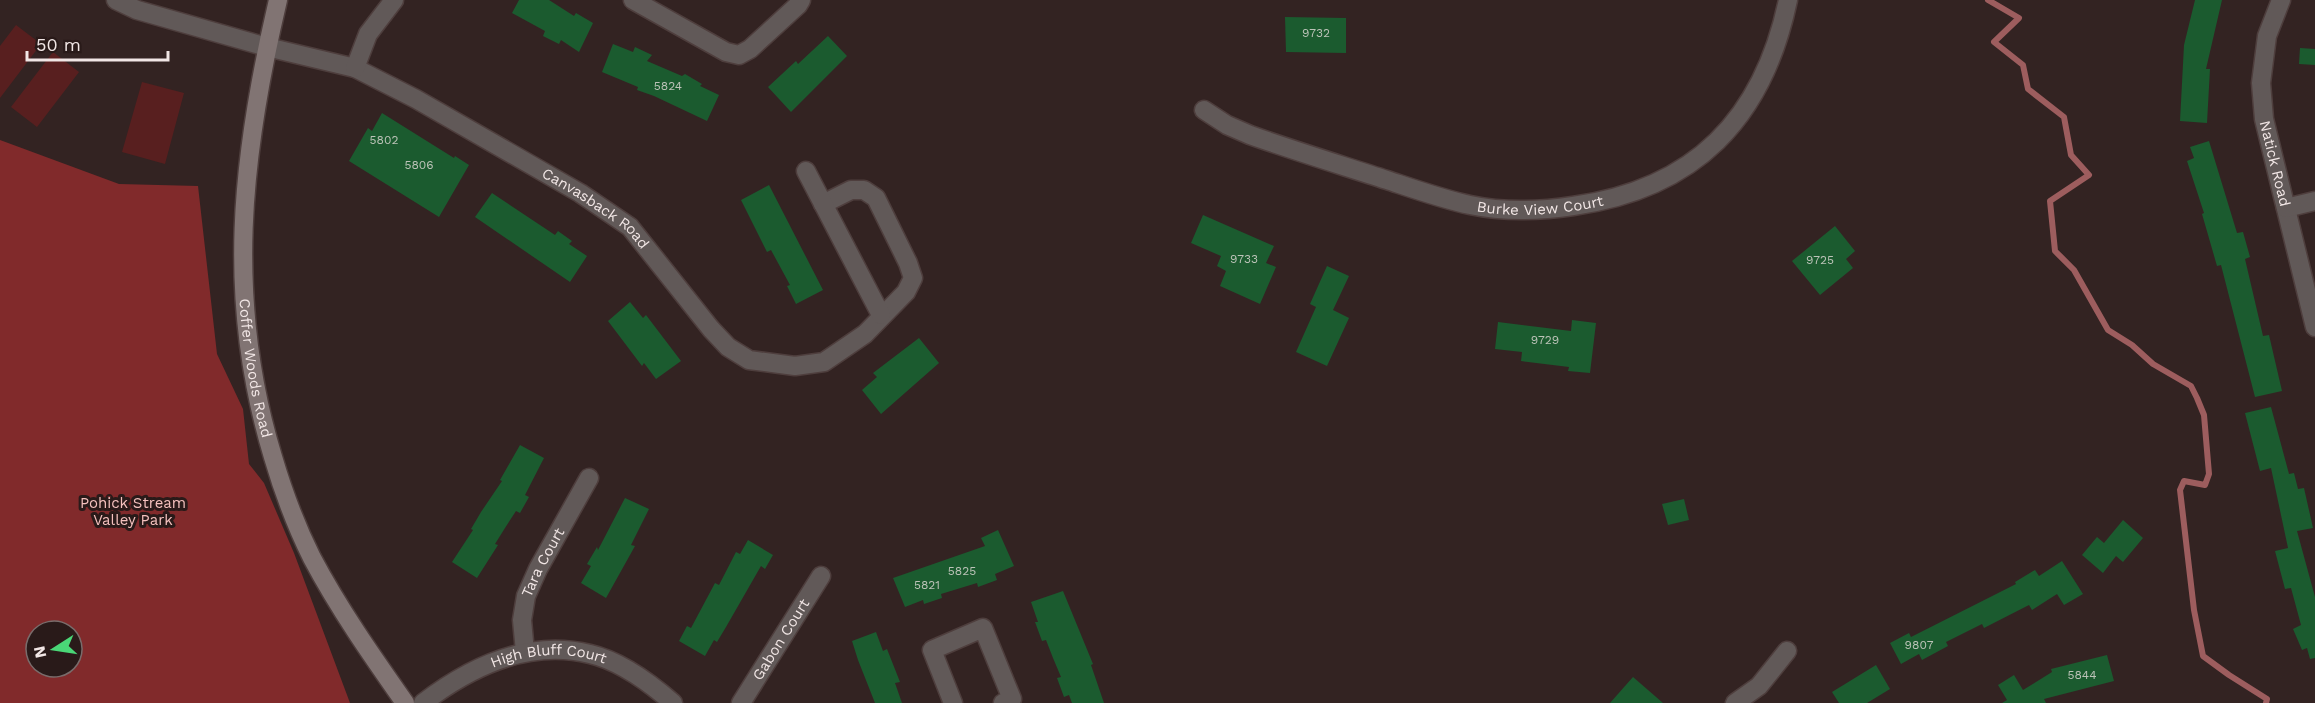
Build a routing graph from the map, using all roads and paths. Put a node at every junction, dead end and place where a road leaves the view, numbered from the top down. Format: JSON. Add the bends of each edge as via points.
{"nodes":[{"id":1,"x":116,"y":0,"type":"edge"},
{"id":2,"x":278,"y":0,"type":"edge"},
{"id":3,"x":394,"y":0,"type":"edge"},
{"id":4,"x":633,"y":0,"type":"edge"},
{"id":5,"x":801,"y":0,"type":"edge"},
{"id":6,"x":1788,"y":0,"type":"edge"},
{"id":7,"x":2281,"y":0,"type":"edge"},
{"id":8,"x":267,"y":47,"type":"junction"},
{"id":9,"x":355,"y":68,"type":"junction"},
{"id":10,"x":1204,"y":110,"type":"dead end"},
{"id":11,"x":806,"y":171,"type":"dead end"},
{"id":12,"x":2315,"y":201,"type":"edge"},
{"id":13,"x":823,"y":204,"type":"junction"},
{"id":14,"x":2286,"y":208,"type":"junction"},
{"id":15,"x":881,"y":315,"type":"junction"},
{"id":16,"x":2315,"y":327,"type":"edge"},
{"id":17,"x":589,"y":478,"type":"dead end"},
{"id":18,"x":821,"y":576,"type":"dead end"},
{"id":19,"x":525,"y":651,"type":"junction"},
{"id":20,"x":1787,"y":651,"type":"dead end"},
{"id":21,"x":405,"y":703,"type":"edge"},
{"id":22,"x":423,"y":703,"type":"edge"},
{"id":23,"x":673,"y":703,"type":"edge"},
{"id":24,"x":741,"y":703,"type":"edge"},
{"id":25,"x":953,"y":703,"type":"edge"},
{"id":26,"x":1003,"y":703,"type":"edge"},
{"id":27,"x":1735,"y":703,"type":"edge"}],
"edges":[{"from":1,"to":8,"type":"street","name":"Canvasback Road","via":[[137,10]]},
{"from":2,"to":8,"type":"street","name":"Coffer Woods Road"},
{"from":3,"to":9,"type":"street","via":[[368,34]]},
{"from":4,"to":5,"type":"street","via":[[726,52],[740,55]]},
{"from":6,"to":10,"type":"street","name":"Burke View Court","via":[[1766,72],[1739,118],[1717,143],[1660,182],[1592,204],[1527,210],[1470,205],[1250,135]]},
{"from":7,"to":14,"type":"street","name":"Natick Road","via":[[2267,36],[2261,83],[2264,119]]},
{"from":8,"to":9,"type":"street","name":"Canvasback Road"},
{"from":8,"to":21,"type":"street","name":"Coffer Woods Road","via":[[246,179],[242,248],[248,352],[255,388],[284,491],[312,557],[344,615]]},
{"from":9,"to":15,"type":"street","name":"Canvasback Road","via":[[580,193],[630,227],[711,329],[728,348],[749,360],[795,366],[824,362],[865,334]]},
{"from":11,"to":13,"type":"street"},
{"from":12,"to":14,"type":"street"},
{"from":13,"to":15,"type":"street"},
{"from":13,"to":15,"type":"street","name":"Canvasback Road","via":[[851,190],[864,190],[876,198],[912,279],[906,292]]},
{"from":14,"to":16,"type":"street","name":"Natick Road"},
{"from":17,"to":19,"type":"street","name":"Tara Court","via":[[526,596],[522,620]]},
{"from":18,"to":24,"type":"street","name":"Gabon Court"},
{"from":19,"to":22,"type":"street","name":"High Bluff Court","via":[[477,668]]},
{"from":19,"to":23,"type":"street","name":"High Bluff Court","via":[[591,654],[650,684]]},
{"from":20,"to":27,"type":"street","via":[[1759,686]]},
{"from":25,"to":26,"type":"street","via":[[932,650],[983,628],[1012,699]]}]}
